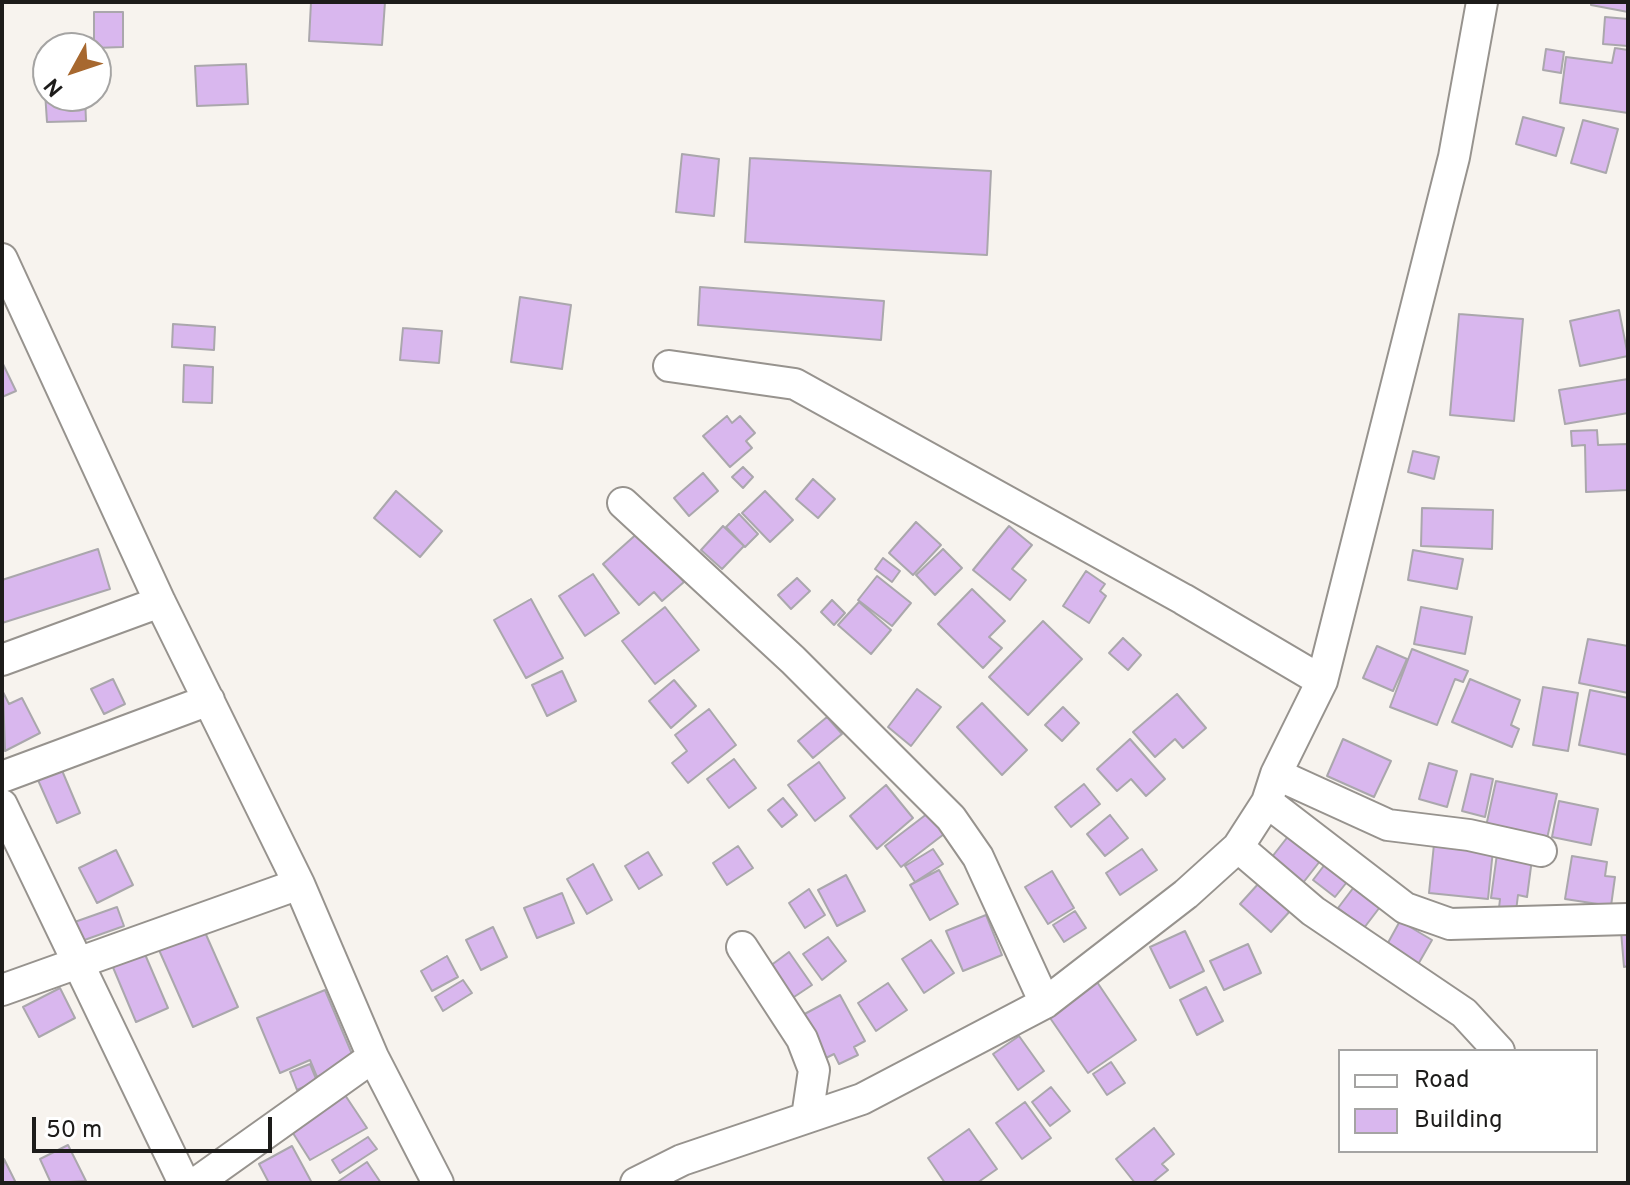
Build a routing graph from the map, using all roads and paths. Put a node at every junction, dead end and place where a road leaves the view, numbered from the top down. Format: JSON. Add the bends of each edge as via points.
{"nodes":[{"id":1,"x":1482,"y":2,"type":"edge"},
{"id":2,"x":2,"y":259,"type":"edge"},
{"id":3,"x":669,"y":366,"type":"dead end"},
{"id":4,"x":623,"y":503,"type":"dead end"},
{"id":5,"x":160,"y":602,"type":"junction"},
{"id":6,"x":2,"y":660,"type":"edge"},
{"id":7,"x":1322,"y":681,"type":"junction"},
{"id":8,"x":209,"y":700,"type":"junction"},
{"id":9,"x":2,"y":777,"type":"edge"},
{"id":10,"x":1272,"y":788,"type":"junction"},
{"id":11,"x":2,"y":805,"type":"edge"},
{"id":12,"x":1238,"y":847,"type":"junction"},
{"id":13,"x":1541,"y":851,"type":"dead end"},
{"id":14,"x":299,"y":884,"type":"junction"},
{"id":15,"x":1628,"y":919,"type":"edge"},
{"id":16,"x":742,"y":947,"type":"dead end"},
{"id":17,"x":82,"y":964,"type":"junction"},
{"id":18,"x":2,"y":990,"type":"edge"},
{"id":19,"x":1045,"y":1003,"type":"junction"},
{"id":20,"x":1497,"y":1049,"type":"edge"},
{"id":21,"x":373,"y":1057,"type":"junction"},
{"id":22,"x":807,"y":1117,"type":"junction"},
{"id":23,"x":184,"y":1183,"type":"edge"},
{"id":24,"x":196,"y":1183,"type":"edge"},
{"id":25,"x":438,"y":1183,"type":"edge"},
{"id":26,"x":636,"y":1183,"type":"edge"}],
"edges":[{"from":1,"to":7,"type":"street","via":[[1454,157]]},
{"from":2,"to":5,"type":"street"},
{"from":3,"to":7,"type":"street","via":[[795,384]]},
{"from":4,"to":19,"type":"street","via":[[793,660],[951,818],[978,857]]},
{"from":5,"to":6,"type":"street"},
{"from":5,"to":8,"type":"street"},
{"from":7,"to":10,"type":"street"},
{"from":8,"to":9,"type":"street"},
{"from":8,"to":14,"type":"street"},
{"from":10,"to":12,"type":"street"},
{"from":10,"to":13,"type":"street","via":[[1388,825]]},
{"from":10,"to":15,"type":"street","via":[[1405,908],[1450,924]]},
{"from":11,"to":17,"type":"street"},
{"from":12,"to":19,"type":"street"},
{"from":12,"to":20,"type":"street","via":[[1313,911],[1464,1013]]},
{"from":14,"to":17,"type":"street"},
{"from":14,"to":21,"type":"street"},
{"from":16,"to":22,"type":"street","via":[[802,1039],[814,1070]]},
{"from":17,"to":18,"type":"street"},
{"from":17,"to":23,"type":"street"},
{"from":19,"to":22,"type":"street","via":[[862,1099]]},
{"from":21,"to":24,"type":"street"},
{"from":21,"to":25,"type":"street"},
{"from":22,"to":26,"type":"street","via":[[682,1160]]}]}
